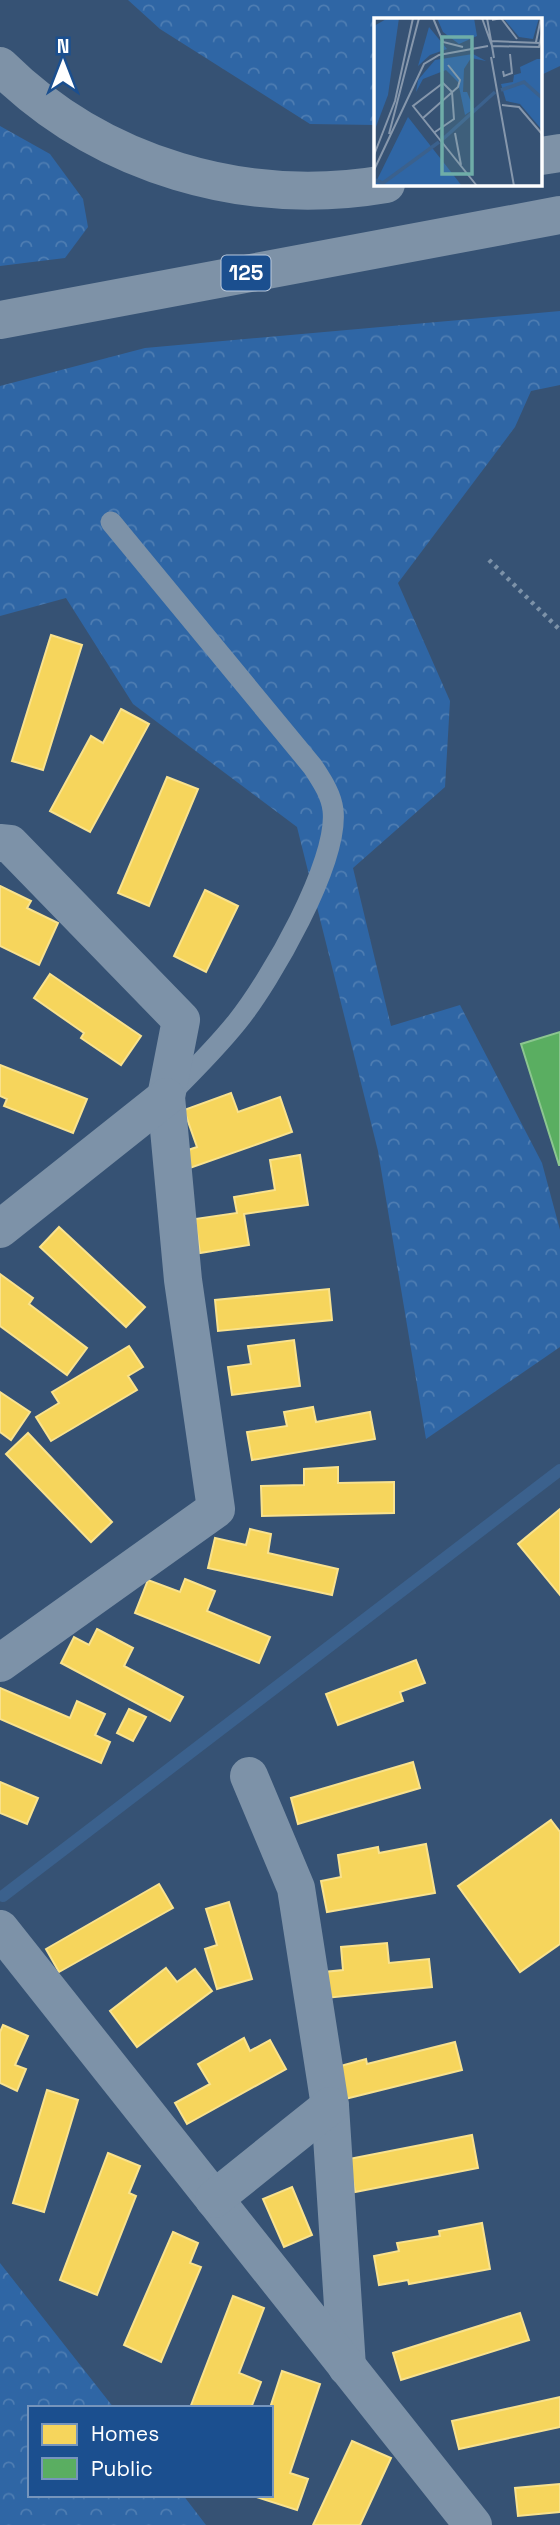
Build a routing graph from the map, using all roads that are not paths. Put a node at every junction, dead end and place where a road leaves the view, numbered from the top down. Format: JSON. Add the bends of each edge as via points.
{"nodes":[{"id":1,"x":0,"y":66,"type":"edge"},
{"id":2,"x":560,"y":153,"type":"edge"},
{"id":3,"x":542,"y":156,"type":"edge"},
{"id":4,"x":374,"y":186,"type":"edge"},
{"id":5,"x":560,"y":215,"type":"edge"},
{"id":6,"x":519,"y":223,"type":"junction"},
{"id":7,"x":560,"y":235,"type":"edge"},
{"id":8,"x":0,"y":320,"type":"edge"},
{"id":9,"x":111,"y":522,"type":"dead end"},
{"id":10,"x":0,"y":844,"type":"edge"},
{"id":11,"x":166,"y":1097,"type":"junction"},
{"id":12,"x":0,"y":1229,"type":"edge"},
{"id":13,"x":0,"y":1663,"type":"edge"},
{"id":14,"x":249,"y":1776,"type":"dead end"},
{"id":15,"x":0,"y":1929,"type":"edge"},
{"id":16,"x":330,"y":2106,"type":"junction"},
{"id":17,"x":214,"y":2199,"type":"junction"},
{"id":18,"x":347,"y":2367,"type":"junction"},
{"id":19,"x":473,"y":2525,"type":"edge"}],
"edges":[{"from":1,"to":4,"type":"highway","via":[[72,124],[126,153],[179,172],[237,186],[295,192]]},
{"from":2,"to":3,"type":"highway"},
{"from":5,"to":6,"type":"highway","number":"125"},
{"from":6,"to":7,"type":"highway"},
{"from":6,"to":8,"type":"highway","number":"125"},
{"from":9,"to":11,"type":"lane","via":[[313,767],[333,807],[332,840],[323,867],[268,975],[226,1035]]},
{"from":10,"to":11,"type":"street","via":[[10,844],[181,1020]]},
{"from":11,"to":12,"type":"street"},
{"from":11,"to":13,"type":"street","via":[[183,1280],[216,1509]]},
{"from":14,"to":16,"type":"street","via":[[296,1888]]},
{"from":15,"to":17,"type":"street"},
{"from":16,"to":17,"type":"street"},
{"from":16,"to":18,"type":"street"},
{"from":17,"to":18,"type":"street"},
{"from":18,"to":19,"type":"street"}]}
